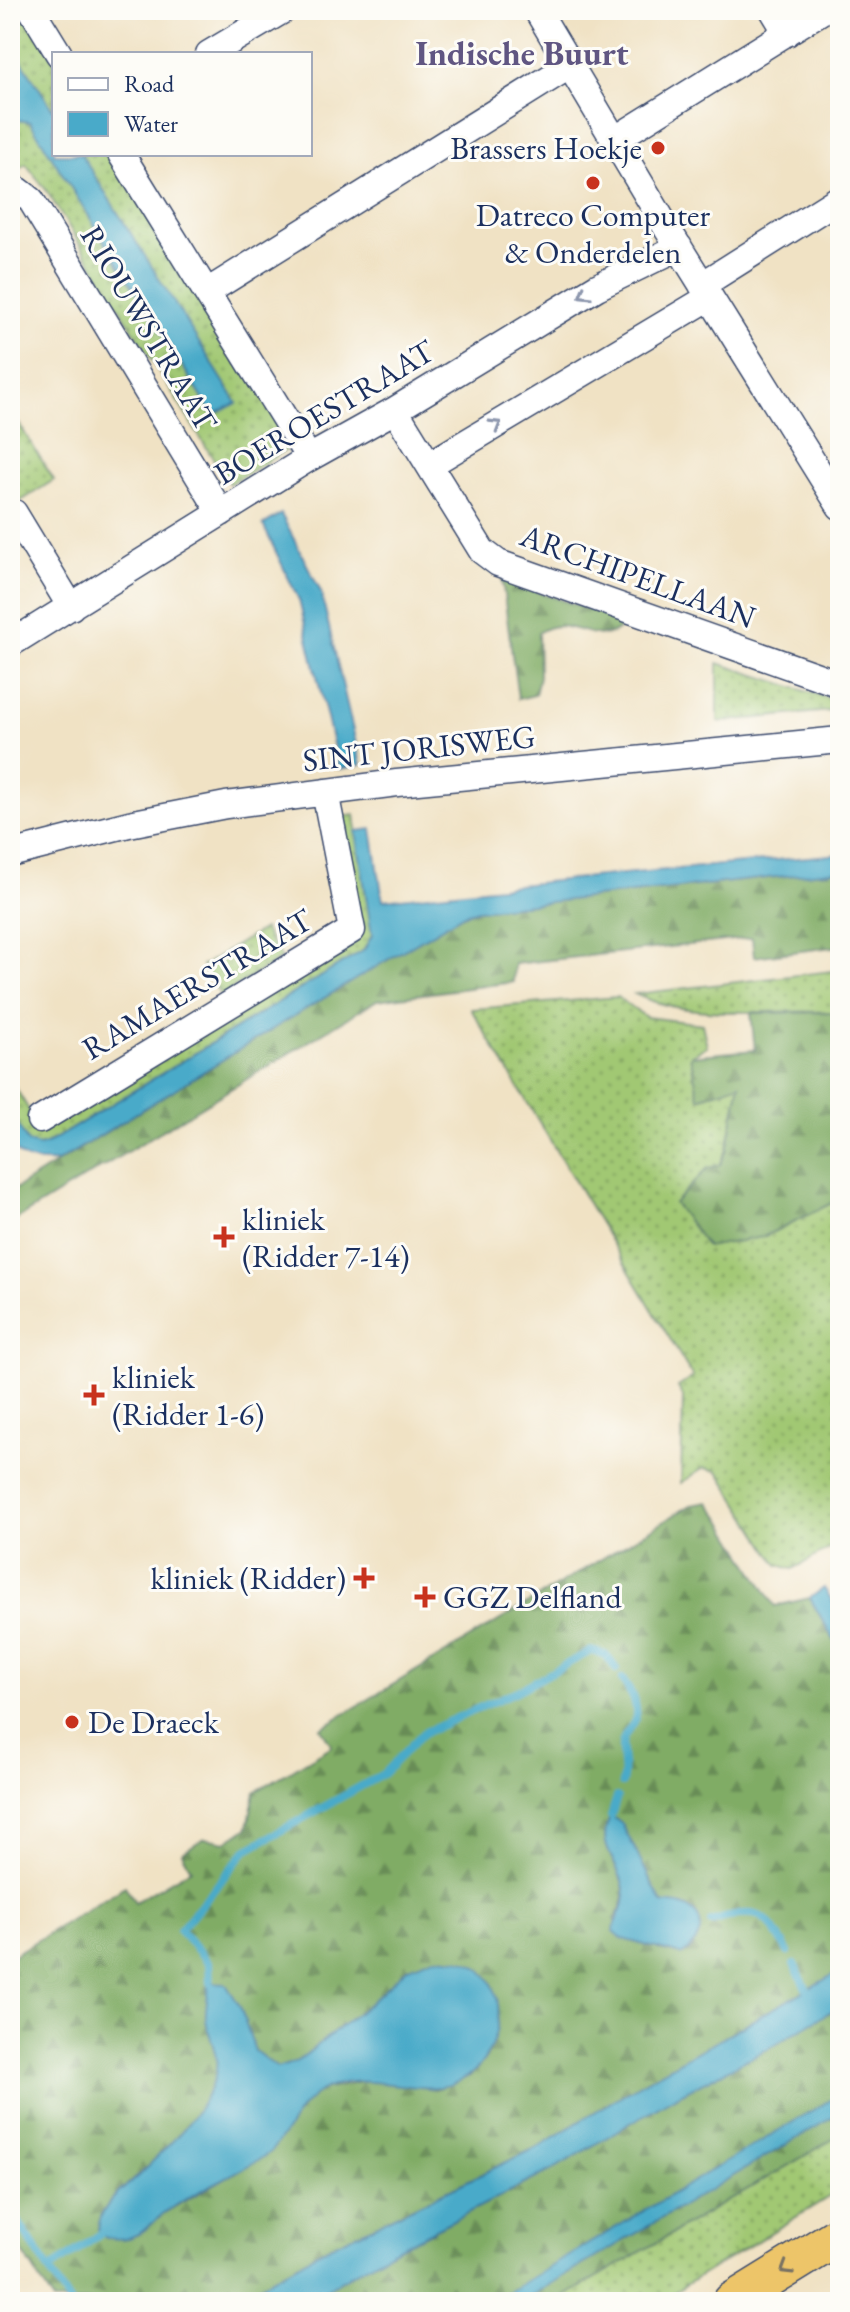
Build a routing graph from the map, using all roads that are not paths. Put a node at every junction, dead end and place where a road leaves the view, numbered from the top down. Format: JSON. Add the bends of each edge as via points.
{"nodes":[{"id":1,"x":32,"y":10,"type":"edge"},
{"id":2,"x":283,"y":10,"type":"edge"},
{"id":3,"x":537,"y":10,"type":"edge"},
{"id":4,"x":773,"y":10,"type":"edge"},
{"id":5,"x":823,"y":10,"type":"edge"},
{"id":6,"x":787,"y":33,"type":"junction"},
{"id":7,"x":58,"y":52,"type":"edge"},
{"id":8,"x":212,"y":52,"type":"edge"},
{"id":9,"x":569,"y":66,"type":"junction"},
{"id":10,"x":614,"y":140,"type":"junction"},
{"id":11,"x":122,"y":156,"type":"edge"},
{"id":12,"x":10,"y":192,"type":"edge"},
{"id":13,"x":840,"y":198,"type":"edge"},
{"id":14,"x":679,"y":247,"type":"junction"},
{"id":15,"x":706,"y":291,"type":"junction"},
{"id":16,"x":207,"y":292,"type":"junction"},
{"id":17,"x":395,"y":410,"type":"junction"},
{"id":18,"x":309,"y":458,"type":"junction"},
{"id":19,"x":429,"y":465,"type":"junction"},
{"id":20,"x":840,"y":506,"type":"edge"},
{"id":21,"x":14,"y":513,"type":"dead end"},
{"id":22,"x":221,"y":513,"type":"junction"},
{"id":23,"x":71,"y":607,"type":"junction"},
{"id":24,"x":10,"y":644,"type":"edge"},
{"id":25,"x":840,"y":684,"type":"edge"},
{"id":26,"x":840,"y":740,"type":"edge"},
{"id":27,"x":325,"y":792,"type":"junction"},
{"id":28,"x":10,"y":854,"type":"edge"},
{"id":29,"x":40,"y":1120,"type":"dead end"},
{"id":30,"x":840,"y":2235,"type":"edge"},
{"id":31,"x":732,"y":2302,"type":"edge"}],
"edges":[{"from":1,"to":7,"type":"street"},
{"from":2,"to":8,"type":"street"},
{"from":3,"to":9,"type":"street"},
{"from":4,"to":6,"type":"street"},
{"from":5,"to":6,"type":"street"},
{"from":6,"to":10,"type":"street"},
{"from":9,"to":10,"type":"street"},
{"from":9,"to":16,"type":"street"},
{"from":10,"to":14,"type":"street"},
{"from":11,"to":16,"type":"street"},
{"from":12,"to":22,"type":"street","name":"RIOUWSTRAAT","via":[[18,190],[31,200]]},
{"from":13,"to":15,"type":"street"},
{"from":14,"to":15,"type":"street"},
{"from":14,"to":17,"type":"street","name":"BOEROESTRAAT","one_way":true,"via":[[597,287]]},
{"from":19,"to":15,"type":"street","one_way":true},
{"from":15,"to":20,"type":"street"},
{"from":16,"to":18,"type":"street"},
{"from":17,"to":18,"type":"street","name":"BOEROESTRAAT"},
{"from":17,"to":19,"type":"street","name":"ARCHIPELLAAN"},
{"from":18,"to":22,"type":"street","name":"BOEROESTRAAT"},
{"from":19,"to":25,"type":"street","name":"ARCHIPELLAAN","via":[[482,551],[498,563]]},
{"from":21,"to":23,"type":"street"},
{"from":22,"to":23,"type":"street","name":"BOEROESTRAAT"},
{"from":23,"to":24,"type":"street","name":"BOEROESTRAAT"},
{"from":26,"to":27,"type":"street","name":"SINT JORISWEG"},
{"from":27,"to":28,"type":"street","name":"SINT JORISWEG","via":[[129,824]]},
{"from":27,"to":29,"type":"street","name":"RAMAERSTRAAT","via":[[352,930]]},
{"from":30,"to":31,"type":"highway","one_way":true}]}
